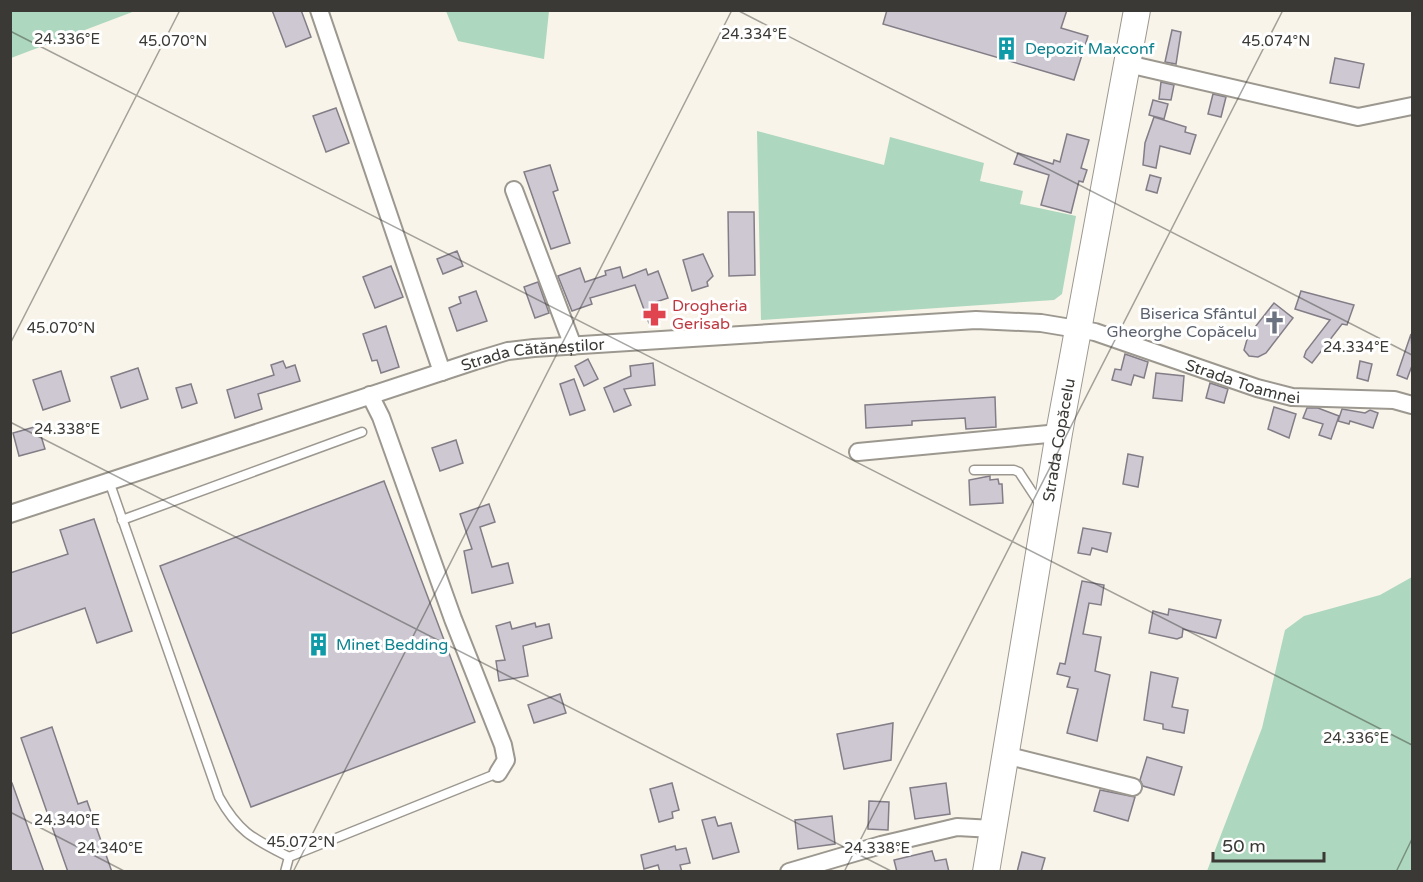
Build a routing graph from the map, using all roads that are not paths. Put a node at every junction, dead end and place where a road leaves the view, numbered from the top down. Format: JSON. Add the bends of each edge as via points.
{"nodes":[{"id":1,"x":319,"y":10,"type":"edge"},
{"id":2,"x":1137,"y":10,"type":"edge"},
{"id":3,"x":1128,"y":64,"type":"junction"},
{"id":4,"x":1413,"y":106,"type":"edge"},
{"id":5,"x":514,"y":190,"type":"dead end"},
{"id":6,"x":1078,"y":328,"type":"junction"},
{"id":7,"x":573,"y":346,"type":"junction"},
{"id":8,"x":442,"y":372,"type":"junction"},
{"id":9,"x":369,"y":395,"type":"junction"},
{"id":10,"x":1413,"y":405,"type":"edge"},
{"id":11,"x":362,"y":432,"type":"dead end"},
{"id":12,"x":1059,"y":433,"type":"junction"},
{"id":13,"x":858,"y":452,"type":"dead end"},
{"id":14,"x":974,"y":470,"type":"dead end"},
{"id":15,"x":109,"y":482,"type":"junction"},
{"id":16,"x":10,"y":514,"type":"edge"},
{"id":17,"x":1045,"y":515,"type":"junction"},
{"id":18,"x":122,"y":520,"type":"junction"},
{"id":19,"x":1005,"y":755,"type":"junction"},
{"id":20,"x":498,"y":773,"type":"joint"},
{"id":21,"x":1133,"y":787,"type":"dead end"},
{"id":22,"x":993,"y":829,"type":"junction"},
{"id":23,"x":289,"y":857,"type":"junction"},
{"id":24,"x":285,"y":872,"type":"edge"},
{"id":25,"x":789,"y":872,"type":"edge"},
{"id":26,"x":986,"y":872,"type":"edge"}],
"edges":[{"from":1,"to":8,"type":"street"},
{"from":2,"to":3,"type":"main road","name":"Strada Copăcelu"},
{"from":3,"to":4,"type":"street","via":[[1358,117]]},
{"from":3,"to":6,"type":"main road","name":"Strada Copăcelu"},
{"from":5,"to":7,"type":"street"},
{"from":6,"to":7,"type":"street","name":"Strada Cătăneștilor","via":[[976,320]]},
{"from":6,"to":10,"type":"street","name":"Strada Toamnei","via":[[1292,397],[1383,400]]},
{"from":6,"to":12,"type":"main road","name":"Strada Copăcelu"},
{"from":7,"to":8,"type":"street","name":"Strada Cătăneștilor","via":[[508,351]]},
{"from":8,"to":9,"type":"street","name":"Strada Cătăneștilor"},
{"from":9,"to":15,"type":"street","name":"Strada Cătăneștilor"},
{"from":9,"to":20,"type":"street","via":[[381,417],[445,598],[504,745],[506,760]]},
{"from":11,"to":18,"type":"lane"},
{"from":12,"to":13,"type":"street"},
{"from":12,"to":17,"type":"main road","name":"Strada Copăcelu"},
{"from":14,"to":17,"type":"lane","via":[[1019,472]]},
{"from":15,"to":16,"type":"street","name":"Strada Cătăneștilor"},
{"from":15,"to":18,"type":"lane"},
{"from":17,"to":19,"type":"main road","name":"Strada Copăcelu"},
{"from":18,"to":23,"type":"lane","via":[[219,797],[248,837]]},
{"from":19,"to":21,"type":"street"},
{"from":19,"to":22,"type":"main road","name":"Strada Copăcelu"},
{"from":20,"to":23,"type":"lane"},
{"from":22,"to":25,"type":"street","via":[[957,827]]},
{"from":22,"to":26,"type":"main road","name":"Strada Copăcelu"},
{"from":23,"to":24,"type":"lane"}]}
